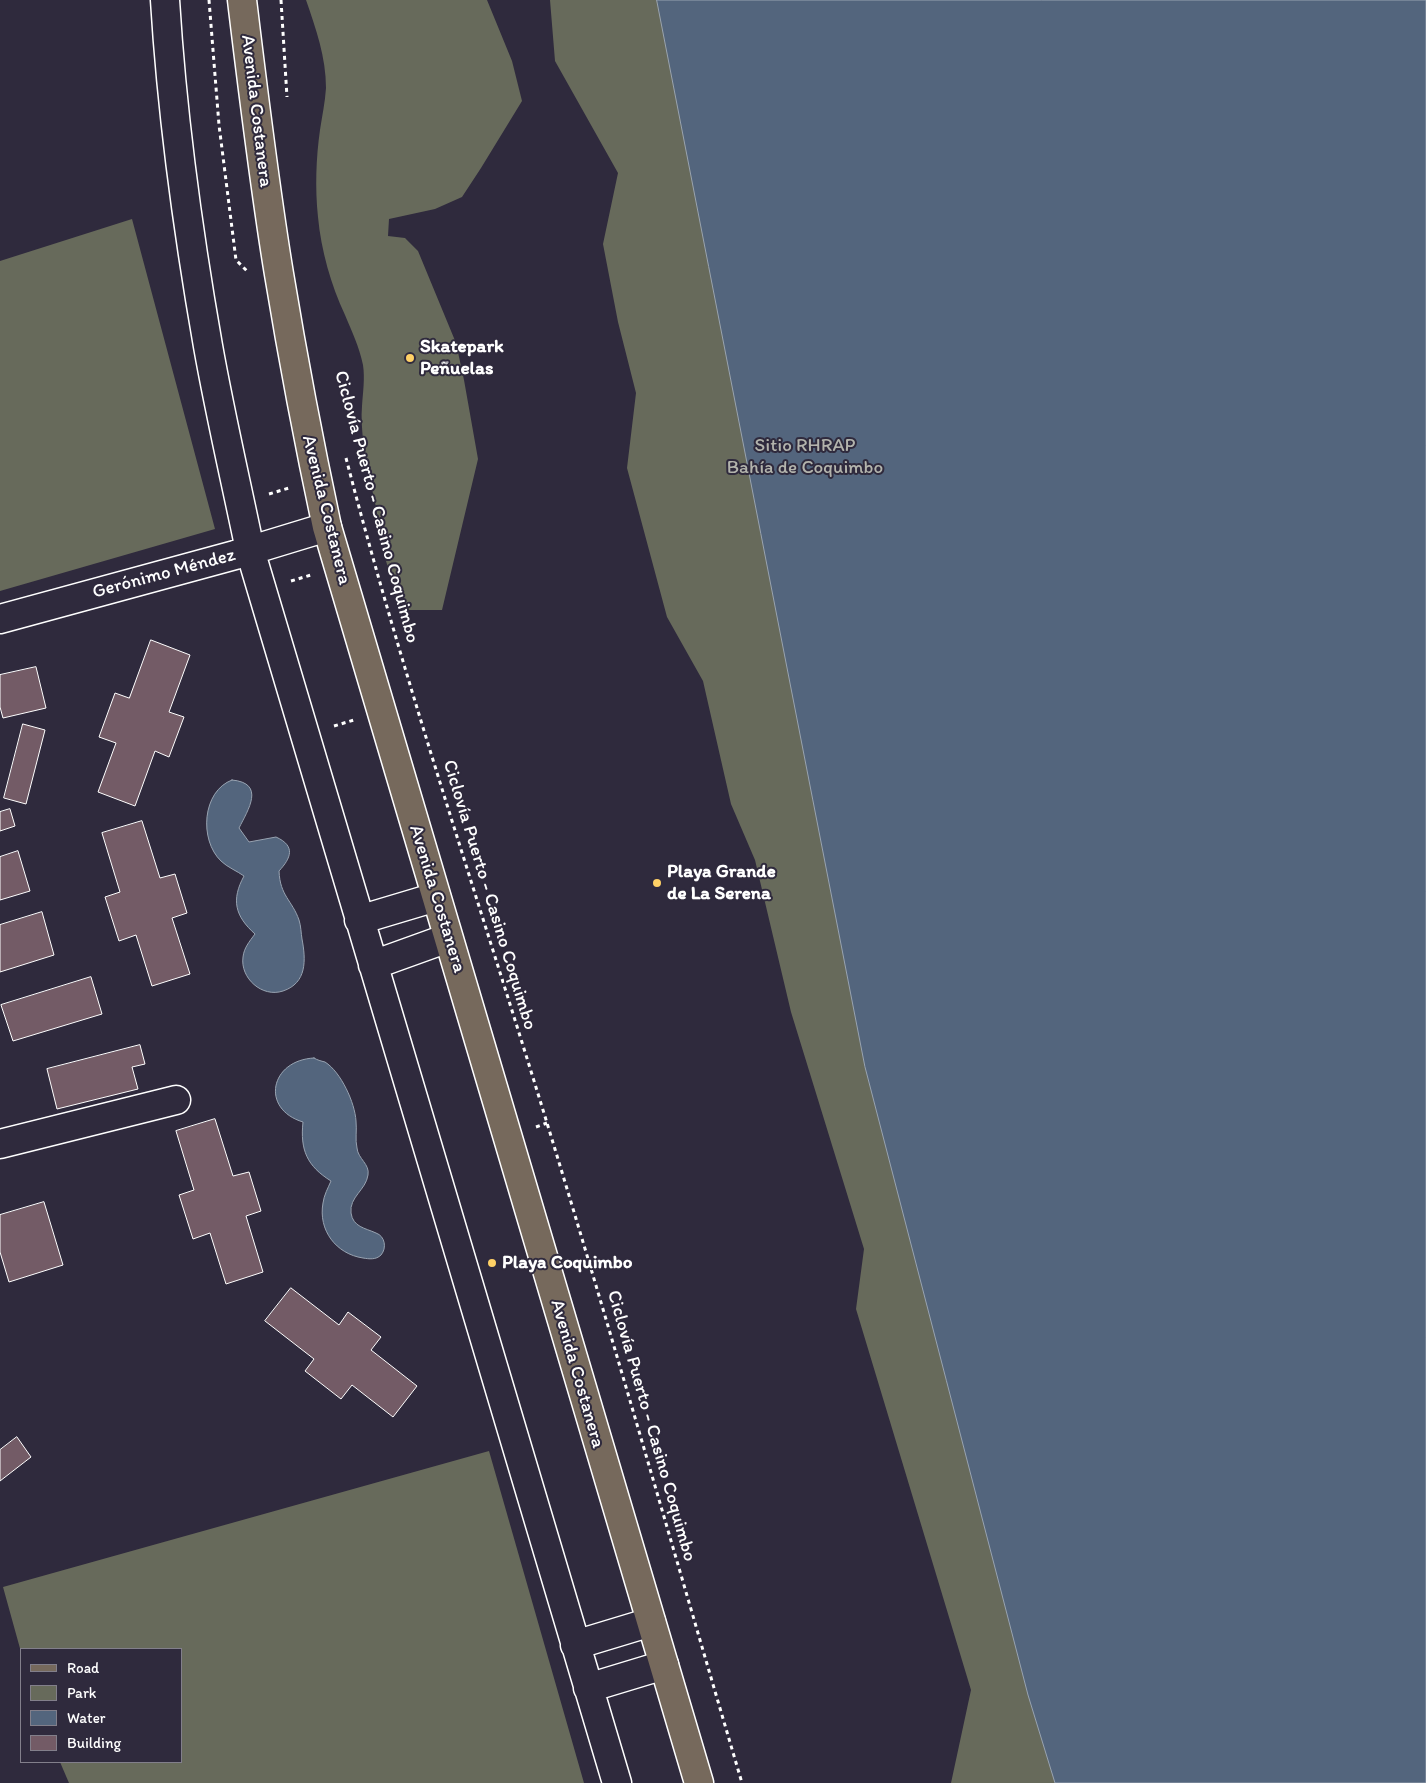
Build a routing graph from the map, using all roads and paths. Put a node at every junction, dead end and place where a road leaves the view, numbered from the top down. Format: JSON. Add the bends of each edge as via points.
{"nodes":[{"id":1,"x":165,"y":0,"type":"edge"},
{"id":2,"x":242,"y":0,"type":"edge"},
{"id":3,"x":281,"y":0,"type":"edge"},
{"id":4,"x":287,"y":104,"type":"dead end"},
{"id":5,"x":345,"y":453,"type":"dead end"},
{"id":6,"x":327,"y":527,"type":"junction"},
{"id":7,"x":250,"y":550,"type":"junction"},
{"id":8,"x":0,"y":619,"type":"edge"},
{"id":9,"x":436,"y":897,"type":"junction"},
{"id":10,"x":360,"y":920,"type":"junction"},
{"id":11,"x":448,"y":938,"type":"junction"},
{"id":12,"x":373,"y":965,"type":"junction"},
{"id":13,"x":176,"y":1100,"type":"dead end"},
{"id":14,"x":0,"y":1144,"type":"edge"},
{"id":15,"x":651,"y":1622,"type":"junction"},
{"id":16,"x":576,"y":1645,"type":"junction"},
{"id":17,"x":664,"y":1665,"type":"junction"},
{"id":18,"x":588,"y":1688,"type":"junction"},
{"id":19,"x":617,"y":1783,"type":"edge"},
{"id":20,"x":699,"y":1783,"type":"edge"},
{"id":21,"x":742,"y":1783,"type":"edge"}],
"edges":[{"from":1,"to":7,"type":"street","via":[[192,242],[208,345]]},
{"from":2,"to":6,"type":"main road","name":"Avenida Costanera","via":[[278,272]]},
{"from":3,"to":4,"type":"path"},
{"from":5,"to":21,"type":"path","name":"Ciclovía Puerto - Casino Coquimbo","via":[[410,690],[547,1124]]},
{"from":6,"to":7,"type":"street","name":"Gerónimo Méndez"},
{"from":6,"to":9,"type":"main road","name":"Avenida Costanera"},
{"from":7,"to":8,"type":"street","name":"Gerónimo Méndez"},
{"from":7,"to":10,"type":"street"},
{"from":9,"to":10,"type":"street"},
{"from":9,"to":11,"type":"main road","name":"Avenida Costanera"},
{"from":10,"to":12,"type":"street"},
{"from":11,"to":12,"type":"street"},
{"from":11,"to":15,"type":"main road","name":"Avenida Costanera"},
{"from":12,"to":16,"type":"street"},
{"from":13,"to":14,"type":"street"},
{"from":15,"to":16,"type":"street"},
{"from":15,"to":17,"type":"main road","name":"Avenida Costanera"},
{"from":16,"to":18,"type":"street"},
{"from":17,"to":18,"type":"street"},
{"from":17,"to":20,"type":"main road","name":"Avenida Costanera"},
{"from":18,"to":19,"type":"street"}]}
